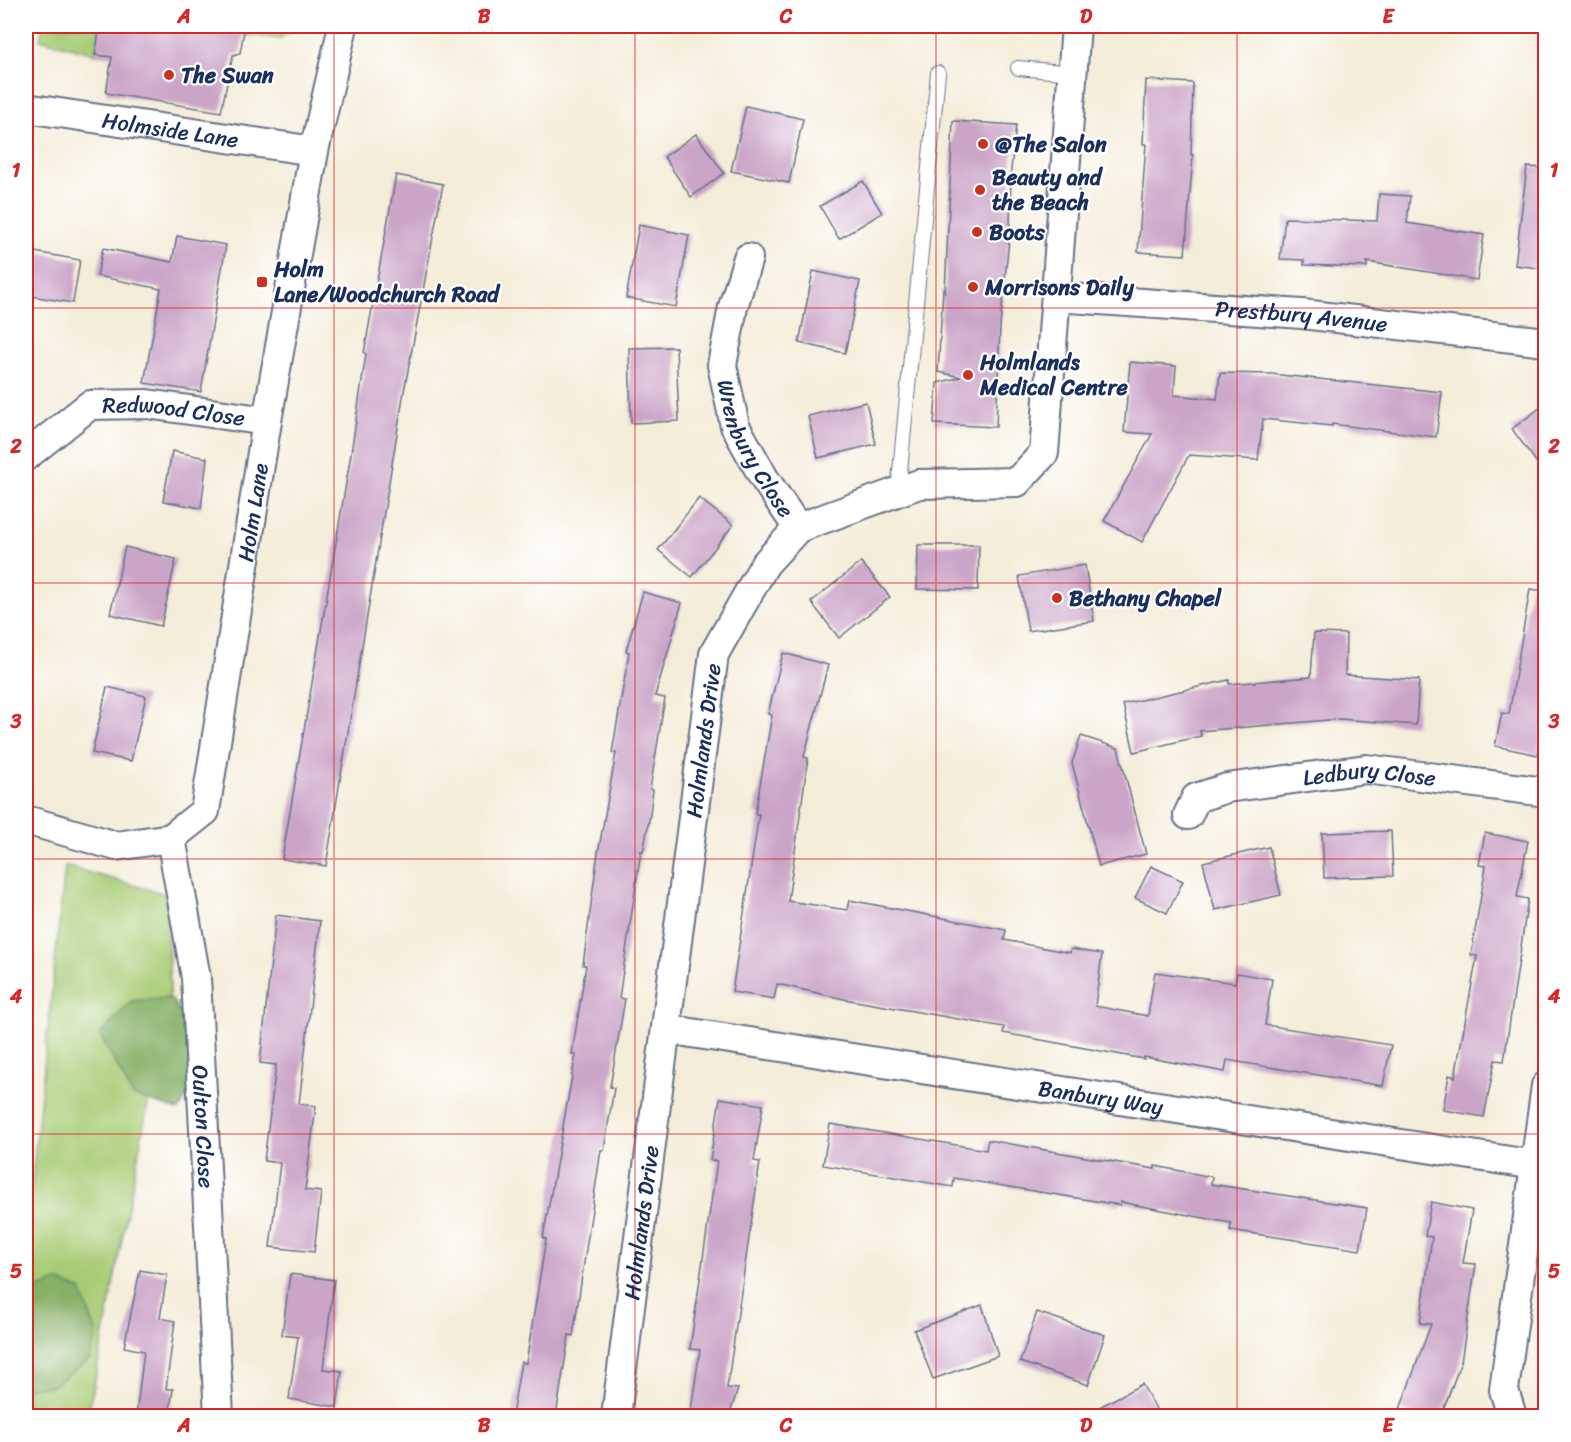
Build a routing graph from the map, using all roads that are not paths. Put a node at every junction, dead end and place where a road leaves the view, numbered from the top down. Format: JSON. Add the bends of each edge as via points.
{"nodes":[{"id":1,"x":343,"y":26,"type":"edge"},
{"id":2,"x":1076,"y":26,"type":"edge"},
{"id":3,"x":1018,"y":68,"type":"dead end"},
{"id":4,"x":938,"y":73,"type":"dead end"},
{"id":5,"x":1073,"y":73,"type":"junction"},
{"id":6,"x":26,"y":108,"type":"edge"},
{"id":7,"x":314,"y":152,"type":"junction"},
{"id":8,"x":747,"y":250,"type":"dead end"},
{"id":9,"x":1056,"y":297,"type":"junction"},
{"id":10,"x":1545,"y":342,"type":"edge"},
{"id":11,"x":267,"y":422,"type":"junction"},
{"id":12,"x":26,"y":456,"type":"edge"},
{"id":13,"x":897,"y":492,"type":"junction"},
{"id":14,"x":798,"y":528,"type":"junction"},
{"id":15,"x":1545,"y":792,"type":"edge"},
{"id":16,"x":1188,"y":801,"type":"dead end"},
{"id":17,"x":26,"y":820,"type":"edge"},
{"id":18,"x":171,"y":837,"type":"junction"},
{"id":19,"x":666,"y":1029,"type":"junction"},
{"id":20,"x":1545,"y":1086,"type":"edge"},
{"id":21,"x":1535,"y":1165,"type":"junction"},
{"id":22,"x":219,"y":1416,"type":"edge"},
{"id":23,"x":616,"y":1416,"type":"edge"},
{"id":24,"x":1512,"y":1416,"type":"edge"}],
"edges":[{"from":1,"to":7,"type":"street","name":"Holm Lane"},
{"from":2,"to":5,"type":"street","name":"Holmlands Drive"},
{"from":3,"to":5,"type":"lane"},
{"from":4,"to":13,"type":"lane"},
{"from":5,"to":9,"type":"street","name":"Holmlands Drive"},
{"from":6,"to":7,"type":"street","name":"Holmside Lane"},
{"from":7,"to":11,"type":"street","name":"Holm Lane"},
{"from":8,"to":14,"type":"street","name":"Wrenbury Close","via":[[722,365],[735,426]]},
{"from":9,"to":10,"type":"street","name":"Prestbury Avenue","via":[[1302,314]]},
{"from":9,"to":13,"type":"street","name":"Holmlands Drive","via":[[1044,453],[1017,482],[919,484]]},
{"from":11,"to":12,"type":"street","name":"Redwood Close","via":[[147,404],[90,405]]},
{"from":11,"to":18,"type":"street","name":"Holm Lane","via":[[206,812]]},
{"from":13,"to":14,"type":"street","name":"Holmlands Drive"},
{"from":14,"to":19,"type":"street","name":"Holmlands Drive","via":[[765,564],[714,654]]},
{"from":15,"to":16,"type":"street","name":"Ledbury Close","via":[[1366,769],[1227,788]]},
{"from":17,"to":18,"type":"street","name":"Holm Lane","via":[[116,846]]},
{"from":18,"to":22,"type":"street","name":"Oulton Close","via":[[196,978]]},
{"from":19,"to":21,"type":"street","name":"Banbury Way"},
{"from":19,"to":23,"type":"street","name":"Holmlands Drive"},
{"from":20,"to":21,"type":"street"},
{"from":21,"to":24,"type":"street","via":[[1504,1390]]}]}
